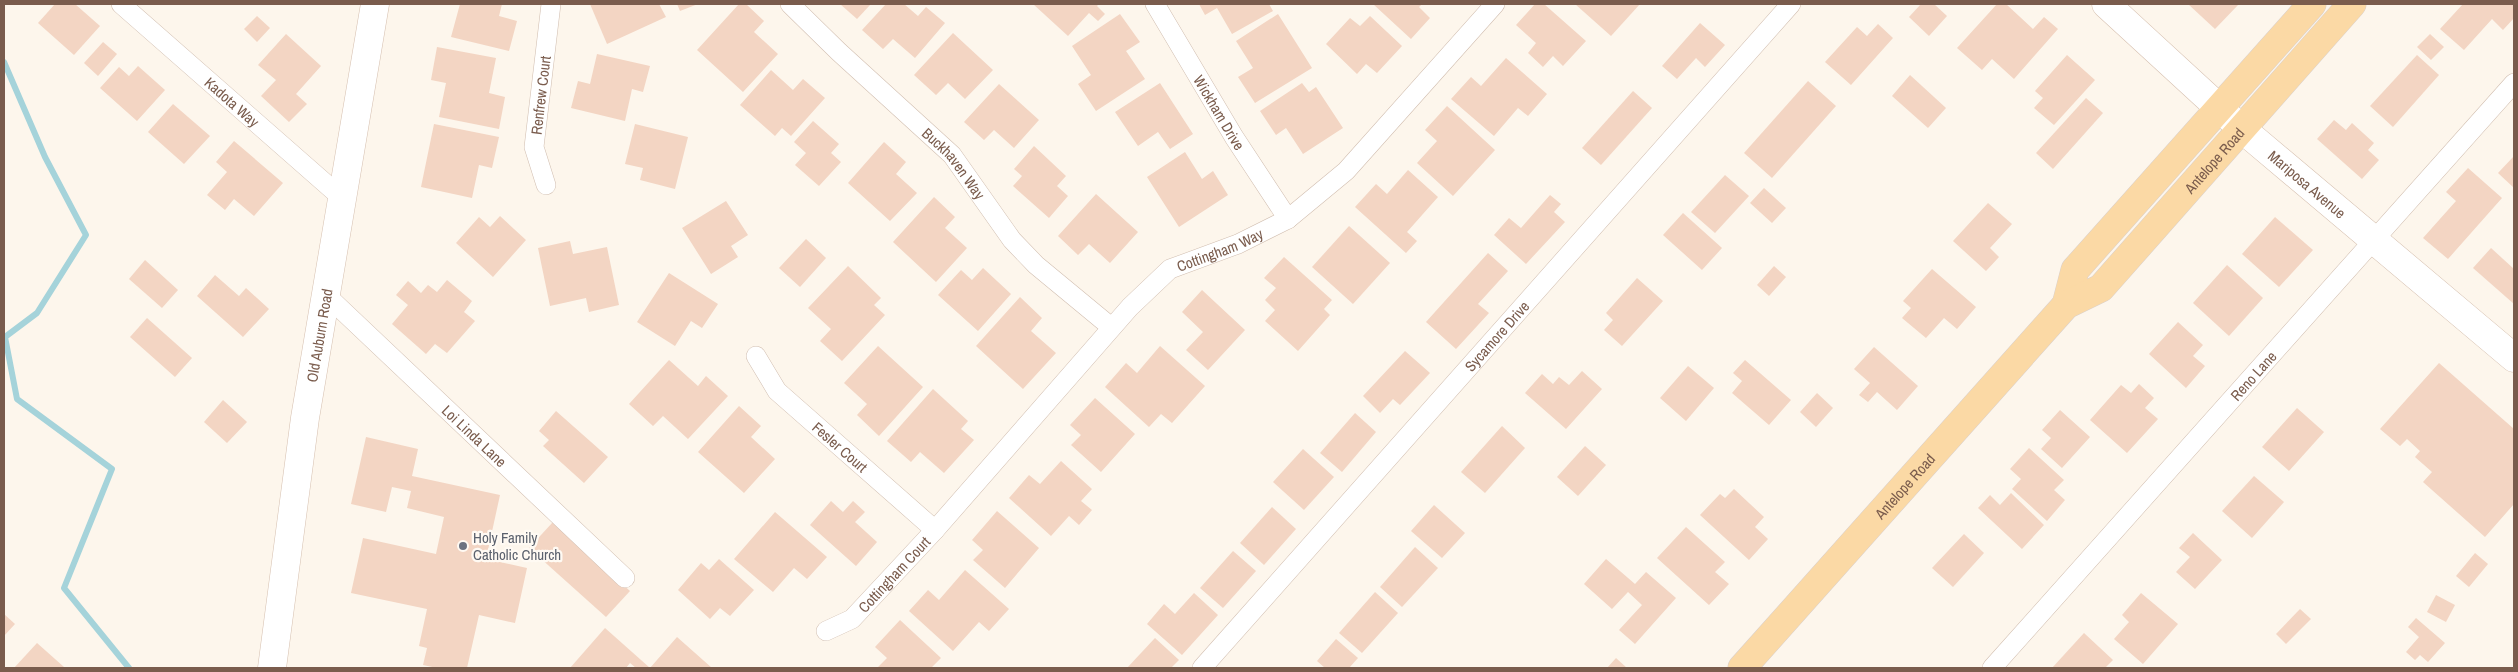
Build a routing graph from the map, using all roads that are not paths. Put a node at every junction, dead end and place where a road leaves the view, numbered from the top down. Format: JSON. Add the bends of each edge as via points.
{"nodes":[{"id":1,"x":121,"y":4,"type":"edge"},
{"id":2,"x":375,"y":4,"type":"edge"},
{"id":3,"x":551,"y":4,"type":"edge"},
{"id":4,"x":790,"y":4,"type":"edge"},
{"id":5,"x":1155,"y":4,"type":"edge"},
{"id":6,"x":1495,"y":4,"type":"edge"},
{"id":7,"x":1791,"y":4,"type":"edge"},
{"id":8,"x":2106,"y":4,"type":"edge"},
{"id":9,"x":2312,"y":4,"type":"edge"},
{"id":10,"x":2352,"y":4,"type":"edge"},
{"id":11,"x":2514,"y":83,"type":"edge"},
{"id":12,"x":2219,"y":108,"type":"junction"},
{"id":13,"x":2242,"y":129,"type":"junction"},
{"id":14,"x":546,"y":185,"type":"dead end"},
{"id":15,"x":342,"y":198,"type":"junction"},
{"id":16,"x":1288,"y":219,"type":"junction"},
{"id":17,"x":2374,"y":240,"type":"junction"},
{"id":18,"x":326,"y":294,"type":"junction"},
{"id":19,"x":2066,"y":305,"type":"junction"},
{"id":20,"x":1111,"y":327,"type":"junction"},
{"id":21,"x":756,"y":356,"type":"dead end"},
{"id":22,"x":2514,"y":358,"type":"edge"},
{"id":23,"x":934,"y":530,"type":"junction"},
{"id":24,"x":625,"y":578,"type":"dead end"},
{"id":25,"x":826,"y":631,"type":"dead end"},
{"id":26,"x":272,"y":668,"type":"edge"},
{"id":27,"x":1202,"y":668,"type":"edge"},
{"id":28,"x":1742,"y":668,"type":"edge"},
{"id":29,"x":1992,"y":668,"type":"edge"}],
"edges":[{"from":1,"to":15,"type":"street","name":"Kadota Way"},
{"from":2,"to":15,"type":"main road","name":"Old Auburn Road"},
{"from":3,"to":14,"type":"street","name":"Renfrew Court","via":[[534,147]]},
{"from":4,"to":20,"type":"street","name":"Buckhaven Way","via":[[952,155],[1012,240],[1036,265]]},
{"from":5,"to":16,"type":"street","name":"Wickham Drive","via":[[1234,137]]},
{"from":6,"to":16,"type":"street","name":"Cottingham Way","via":[[1346,171]]},
{"from":7,"to":27,"type":"street","name":"Sycamore Drive"},
{"from":8,"to":12,"type":"main road","name":"Mariposa Avenue"},
{"from":9,"to":12,"type":"main road","name":"Antelope Road"},
{"from":10,"to":13,"type":"main road","name":"Antelope Road"},
{"from":11,"to":17,"type":"street","name":"Reno Lane"},
{"from":12,"to":13,"type":"main road","name":"Mariposa Avenue"},
{"from":12,"to":19,"type":"main road","name":"Antelope Road","via":[[2075,270]]},
{"from":13,"to":17,"type":"main road","name":"Mariposa Avenue"},
{"from":13,"to":19,"type":"main road","name":"Antelope Road","via":[[2101,288]]},
{"from":15,"to":18,"type":"main road","name":"Old Auburn Road"},
{"from":16,"to":20,"type":"street","name":"Cottingham Way","via":[[1238,244],[1170,269]]},
{"from":17,"to":22,"type":"main road","name":"Mariposa Avenue"},
{"from":17,"to":29,"type":"street","name":"Reno Lane"},
{"from":18,"to":24,"type":"street","name":"Loi Linda Lane"},
{"from":18,"to":26,"type":"main road","name":"Old Auburn Road","via":[[305,418]]},
{"from":19,"to":28,"type":"main road","name":"Antelope Road"},
{"from":20,"to":23,"type":"street","name":"Cottingham Way"},
{"from":21,"to":23,"type":"street","name":"Fesler Court","via":[[777,391]]},
{"from":23,"to":25,"type":"street","name":"Cottingham Court","via":[[852,619]]}]}
